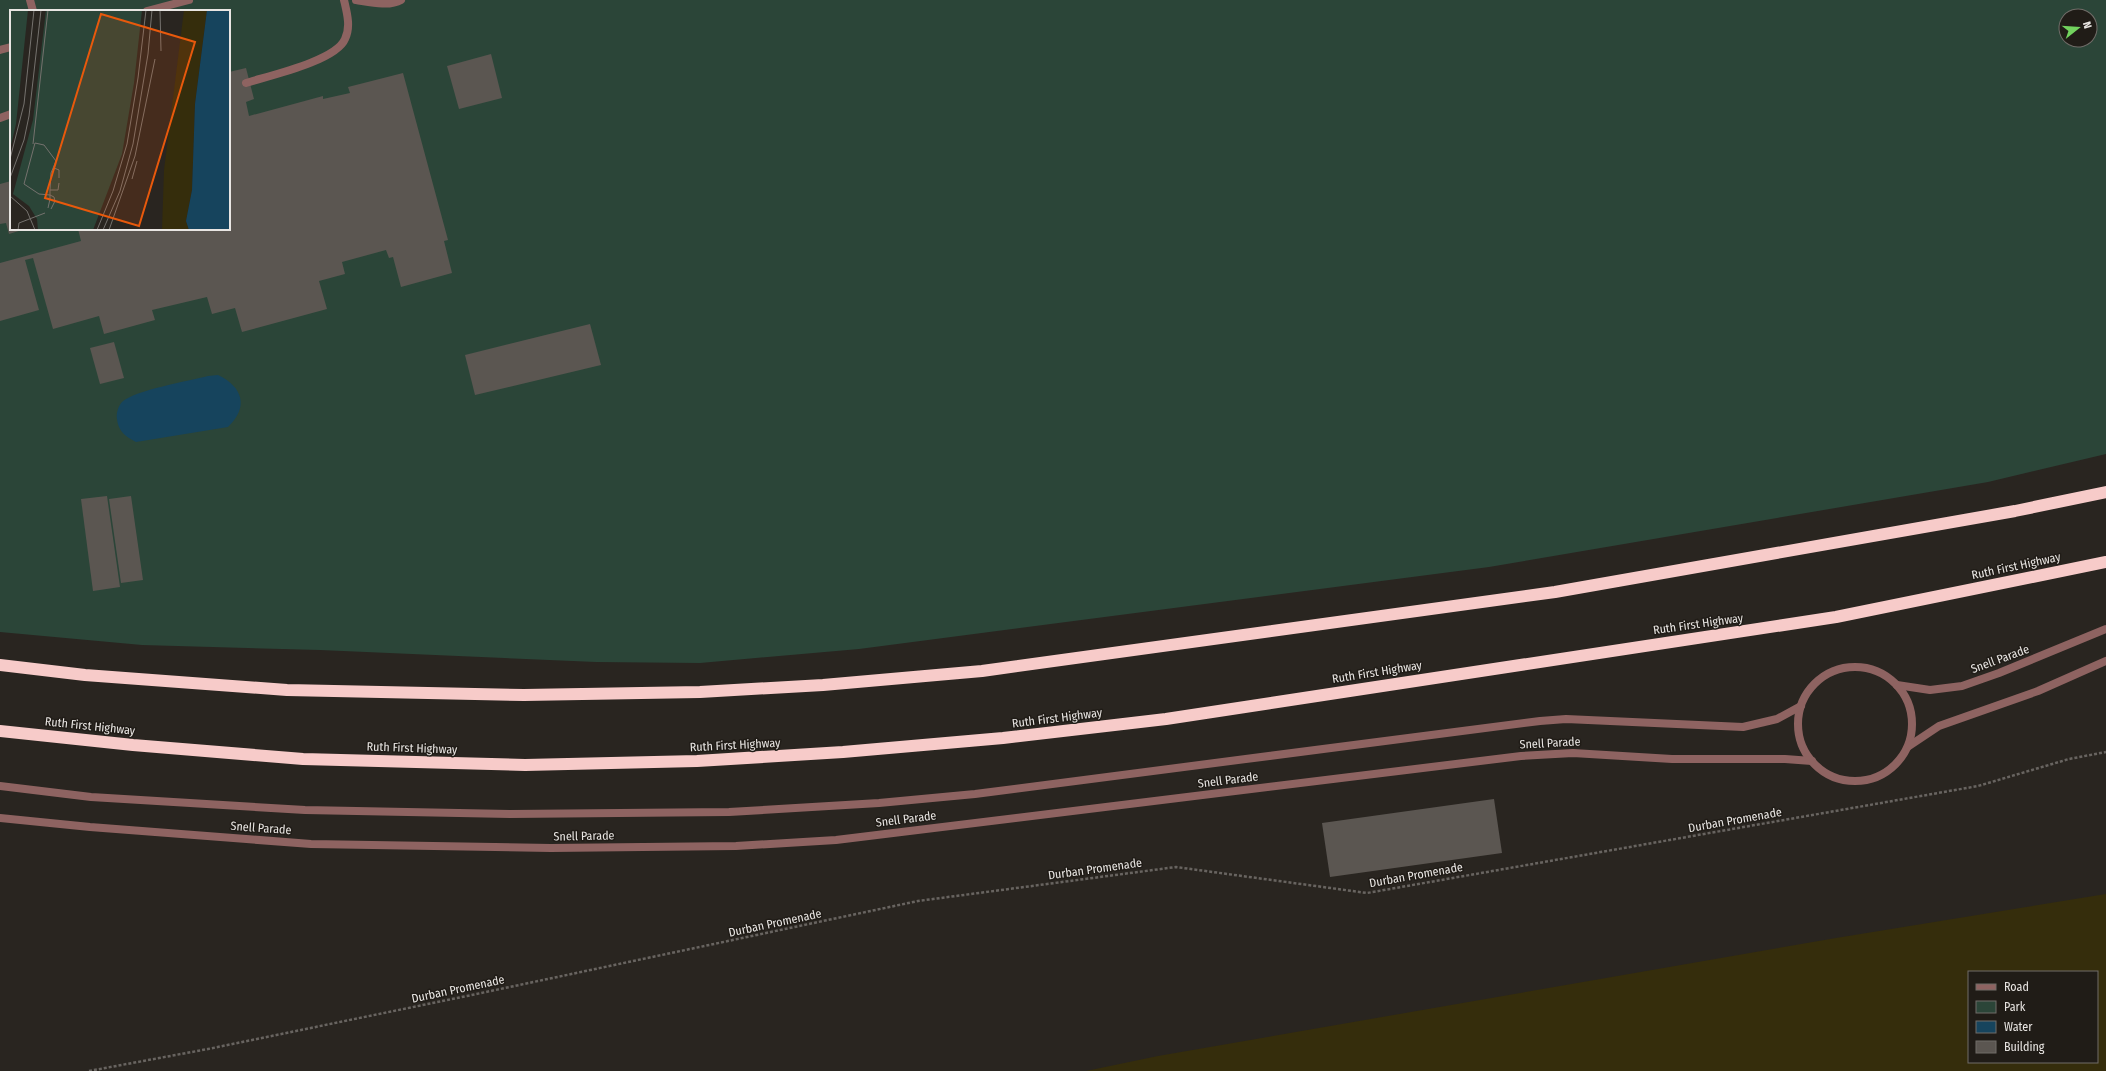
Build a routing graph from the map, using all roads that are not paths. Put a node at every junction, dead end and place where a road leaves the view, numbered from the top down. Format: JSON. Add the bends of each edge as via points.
{"nodes":[{"id":1,"x":30,"y":0,"type":"edge"},
{"id":2,"x":188,"y":0,"type":"edge"},
{"id":3,"x":344,"y":0,"type":"edge"},
{"id":4,"x":356,"y":0,"type":"edge"},
{"id":5,"x":401,"y":0,"type":"edge"},
{"id":6,"x":33,"y":10,"type":"edge"},
{"id":7,"x":151,"y":10,"type":"edge"},
{"id":8,"x":10,"y":47,"type":"edge"},
{"id":9,"x":0,"y":50,"type":"edge"},
{"id":10,"x":246,"y":83,"type":"dead end"},
{"id":11,"x":10,"y":114,"type":"edge"},
{"id":12,"x":0,"y":118,"type":"edge"},
{"id":13,"x":2106,"y":492,"type":"edge"},
{"id":14,"x":2106,"y":562,"type":"edge"},
{"id":15,"x":2106,"y":630,"type":"edge"},
{"id":16,"x":2106,"y":661,"type":"edge"},
{"id":17,"x":0,"y":665,"type":"edge"},
{"id":18,"x":1897,"y":685,"type":"junction"},
{"id":19,"x":1801,"y":706,"type":"junction"},
{"id":20,"x":0,"y":731,"type":"edge"},
{"id":21,"x":1909,"y":746,"type":"junction"},
{"id":22,"x":1812,"y":761,"type":"junction"},
{"id":23,"x":0,"y":786,"type":"edge"},
{"id":24,"x":0,"y":818,"type":"edge"}],
"edges":[{"from":1,"to":6,"type":"street"},
{"from":2,"to":7,"type":"street"},
{"from":3,"to":10,"type":"street","via":[[348,31],[345,41],[336,50],[309,64]]},
{"from":4,"to":5,"type":"street","via":[[378,3]]},
{"from":8,"to":9,"type":"street"},
{"from":11,"to":12,"type":"street"},
{"from":13,"to":17,"type":"highway","via":[[2015,511],[1555,592],[982,671],[830,685],[700,692],[524,695],[287,690],[85,675]]},
{"from":14,"to":20,"type":"highway","name":"Ruth First Highway","via":[[1828,619],[1166,719],[850,752],[697,761],[525,765],[303,760]]},
{"from":15,"to":18,"type":"street","name":"Snell Parade","via":[[1962,686],[1930,690]]},
{"from":16,"to":21,"type":"street","via":[[2038,690],[1939,726]]},
{"from":18,"to":19,"type":"street","via":[[1881,673],[1863,667],[1843,668],[1825,675],[1811,688]]},
{"from":18,"to":21,"type":"street","via":[[1910,708],[1912,733]]},
{"from":19,"to":22,"type":"street","via":[[1798,725],[1801,744]]},
{"from":19,"to":23,"type":"street","name":"Snell Parade","via":[[1777,719],[1743,726],[1566,719],[1540,721],[975,794],[729,812],[510,814],[305,810],[91,797]]},
{"from":21,"to":22,"type":"street","via":[[1898,763],[1883,775],[1864,781],[1845,781],[1826,774]]},
{"from":22,"to":24,"type":"street","name":"Snell Parade","via":[[1541,754],[836,840],[736,846],[551,848],[311,844]]}]}
